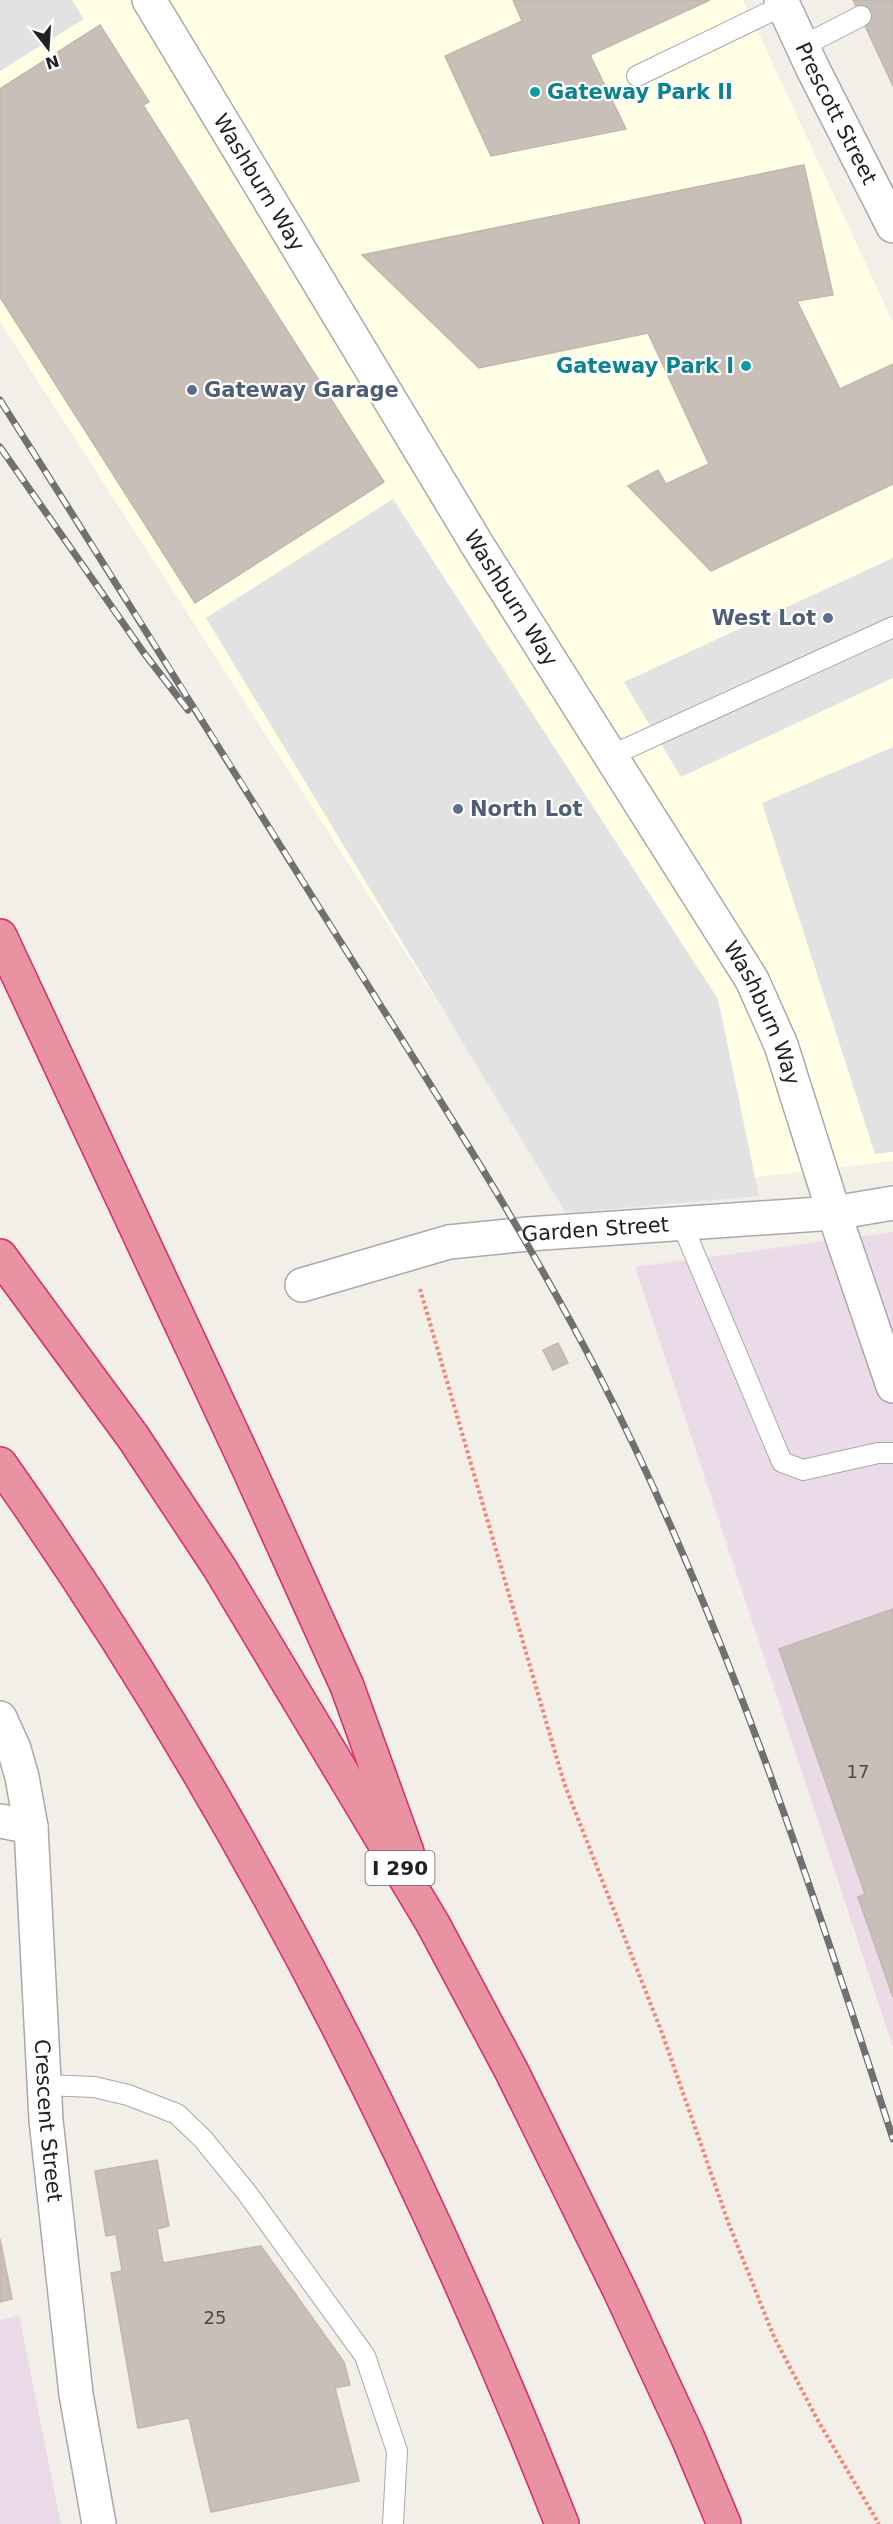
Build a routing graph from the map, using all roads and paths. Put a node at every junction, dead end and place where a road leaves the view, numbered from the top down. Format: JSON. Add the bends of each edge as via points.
{"nodes":[{"id":1,"x":149,"y":0,"type":"edge"},
{"id":2,"x":782,"y":3,"type":"edge"},
{"id":3,"x":861,"y":16,"type":"dead end"},
{"id":4,"x":802,"y":46,"type":"junction"},
{"id":5,"x":637,"y":76,"type":"dead end"},
{"id":6,"x":893,"y":226,"type":"edge"},
{"id":7,"x":893,"y":627,"type":"edge"},
{"id":8,"x":610,"y":756,"type":"junction"},
{"id":9,"x":0,"y":936,"type":"edge"},
{"id":10,"x":893,"y":1203,"type":"edge"},
{"id":11,"x":834,"y":1212,"type":"junction"},
{"id":12,"x":682,"y":1224,"type":"junction"},
{"id":13,"x":410,"y":1254,"type":"junction"},
{"id":14,"x":0,"y":1256,"type":"edge"},
{"id":15,"x":302,"y":1285,"type":"dead end"},
{"id":16,"x":893,"y":1386,"type":"edge"},
{"id":17,"x":893,"y":1453,"type":"edge"},
{"id":18,"x":0,"y":1464,"type":"edge"},
{"id":19,"x":0,"y":1718,"type":"edge"},
{"id":20,"x":15,"y":1824,"type":"edge"},
{"id":21,"x":433,"y":1924,"type":"junction"},
{"id":22,"x":44,"y":2085,"type":"junction"},
{"id":23,"x":99,"y":2524,"type":"edge"},
{"id":24,"x":393,"y":2524,"type":"edge"},
{"id":25,"x":562,"y":2524,"type":"edge"},
{"id":26,"x":724,"y":2524,"type":"edge"},
{"id":27,"x":879,"y":2524,"type":"edge"}],
"edges":[{"from":1,"to":8,"type":"street","name":"Washburn Way","via":[[478,546]]},
{"from":2,"to":4,"type":"street","name":"Prescott Street"},
{"from":2,"to":5,"type":"lane"},
{"from":3,"to":4,"type":"lane"},
{"from":4,"to":6,"type":"street","name":"Prescott Street"},
{"from":7,"to":8,"type":"lane"},
{"from":8,"to":11,"type":"street","name":"Washburn Way","via":[[752,980],[781,1045]]},
{"from":9,"to":21,"type":"highway","via":[[346,1686]]},
{"from":10,"to":11,"type":"street","name":"Garden Street"},
{"from":11,"to":12,"type":"street","name":"Garden Street"},
{"from":11,"to":16,"type":"street","name":"Washburn Way"},
{"from":12,"to":13,"type":"street","name":"Garden Street","via":[[449,1242]]},
{"from":12,"to":17,"type":"lane","via":[[782,1462],[803,1470]]},
{"from":13,"to":15,"type":"street","name":"Garden Street"},
{"from":13,"to":27,"type":"path","via":[[564,1783],[662,2033],[728,2222],[774,2337]]},
{"from":14,"to":21,"type":"highway","number":"I 290","via":[[133,1437],[212,1557]]},
{"from":18,"to":25,"type":"highway","via":[[167,1718],[306,1963],[412,2177],[526,2433]]},
{"from":19,"to":20,"type":"street","name":"Crescent Street","via":[[22,1777]]},
{"from":20,"to":22,"type":"street","name":"Crescent Street"},
{"from":21,"to":26,"type":"highway","number":"I 290","via":[[512,2072],[615,2281]]},
{"from":22,"to":23,"type":"street","name":"Crescent Street","via":[[76,2394]]},
{"from":22,"to":24,"type":"lane","via":[[94,2087],[177,2114],[247,2193],[365,2356],[397,2451]]}]}
